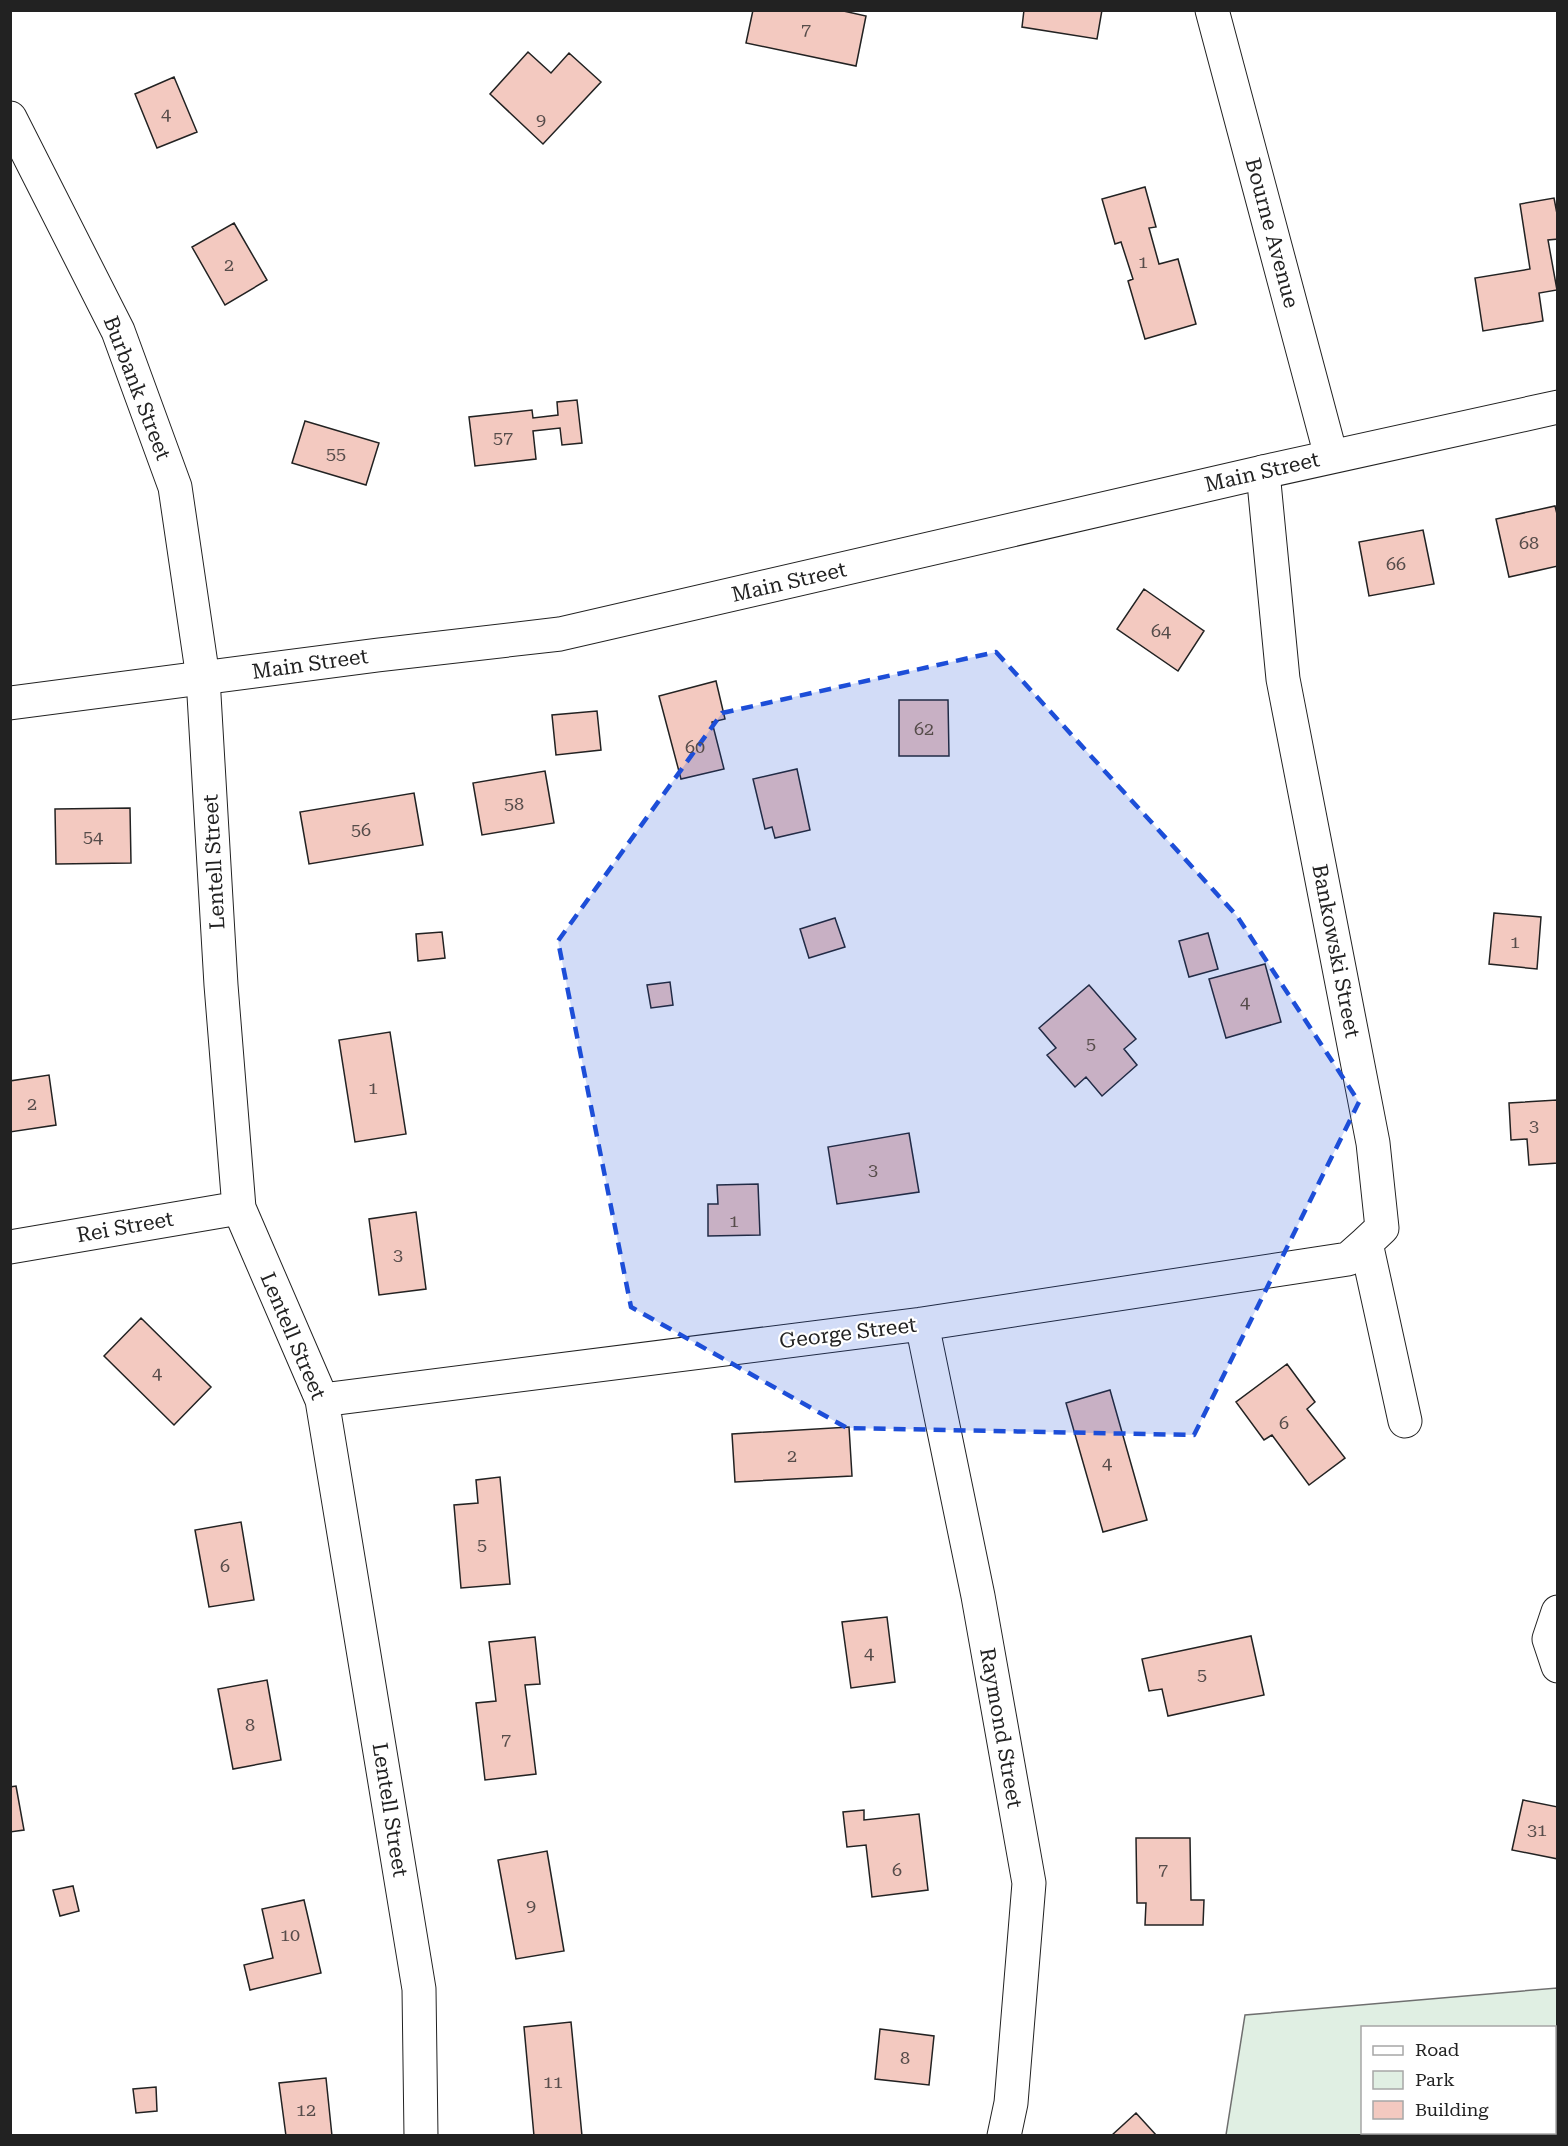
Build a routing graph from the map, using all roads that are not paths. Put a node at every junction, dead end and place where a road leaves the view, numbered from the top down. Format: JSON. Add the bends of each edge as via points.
{"nodes":[{"id":1,"x":1212,"y":10,"type":"edge"},
{"id":2,"x":10,"y":118,"type":"edge"},
{"id":3,"x":1557,"y":407,"type":"edge"},
{"id":4,"x":1332,"y":456,"type":"junction"},
{"id":5,"x":1263,"y":472,"type":"junction"},
{"id":6,"x":202,"y":678,"type":"junction"},
{"id":7,"x":10,"y":703,"type":"edge"},
{"id":8,"x":239,"y":1208,"type":"junction"},
{"id":9,"x":1366,"y":1243,"type":"junction"},
{"id":10,"x":10,"y":1246,"type":"edge"},
{"id":11,"x":922,"y":1323,"type":"junction"},
{"id":12,"x":322,"y":1400,"type":"junction"},
{"id":13,"x":1405,"y":1421,"type":"dead end"},
{"id":14,"x":1557,"y":1612,"type":"edge"},
{"id":15,"x":1557,"y":1666,"type":"edge"},
{"id":16,"x":422,"y":2136,"type":"edge"},
{"id":17,"x":1004,"y":2136,"type":"edge"}],
"edges":[{"from":1,"to":4,"type":"street","name":"Bourne Avenue"},
{"from":2,"to":6,"type":"street","name":"Burbank Street","via":[[118,332],[175,487]]},
{"from":3,"to":4,"type":"street","name":"Main Street"},
{"from":4,"to":5,"type":"street","name":"Main Street"},
{"from":5,"to":6,"type":"street","name":"Main Street","via":[[560,634]]},
{"from":5,"to":9,"type":"street","name":"Bankowski Street","via":[[1283,679],[1373,1143],[1382,1228]]},
{"from":6,"to":7,"type":"street","name":"Main Street"},
{"from":6,"to":8,"type":"street","name":"Lentell Street"},
{"from":8,"to":10,"type":"street","name":"Rei Street"},
{"from":8,"to":12,"type":"street","name":"Lentell Street"},
{"from":9,"to":11,"type":"street","name":"George Street","via":[[1348,1259]]},
{"from":9,"to":13,"type":"street"},
{"from":11,"to":12,"type":"street","name":"George Street"},
{"from":11,"to":17,"type":"street","name":"Raymond Street","via":[[978,1596],[1029,1883],[1011,2103]]},
{"from":12,"to":16,"type":"street","name":"Lentell Street","via":[[419,1989]]},
{"from":14,"to":15,"type":"street","via":[[1550,1639]]}]}
